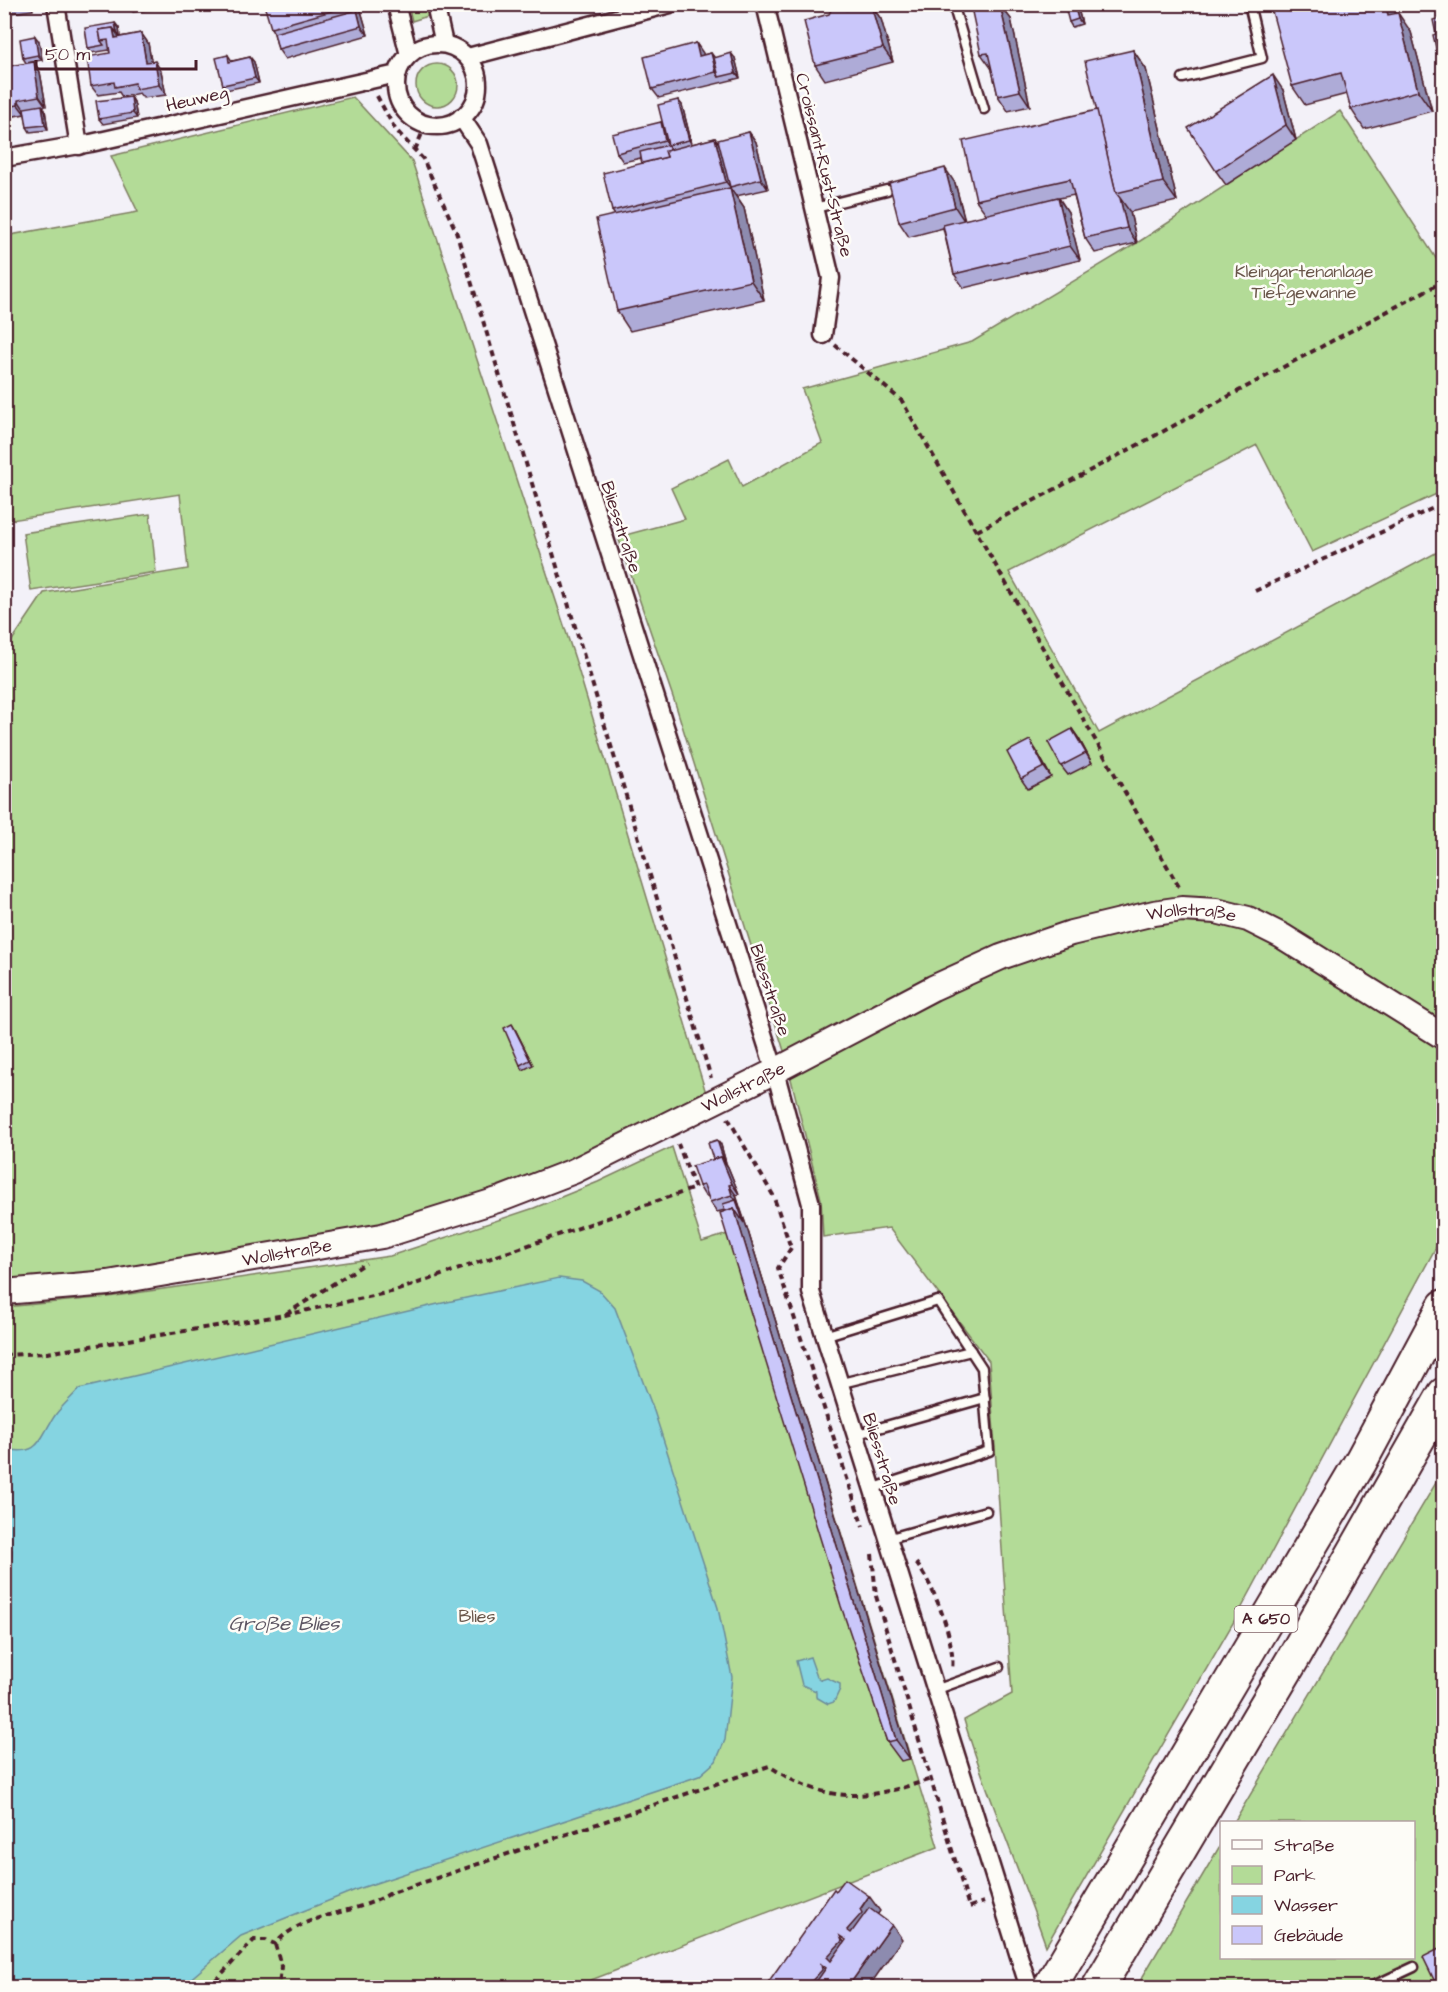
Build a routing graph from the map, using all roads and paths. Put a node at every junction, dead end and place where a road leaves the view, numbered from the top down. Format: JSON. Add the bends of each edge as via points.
{"nodes":[{"id":1,"x":56,"y":4,"type":"edge"},
{"id":2,"x":396,"y":4,"type":"edge"},
{"id":3,"x":435,"y":4,"type":"edge"},
{"id":4,"x":670,"y":4,"type":"edge"},
{"id":5,"x":765,"y":4,"type":"edge"},
{"id":6,"x":953,"y":4,"type":"edge"},
{"id":7,"x":1249,"y":4,"type":"edge"},
{"id":8,"x":444,"y":44,"type":"junction"},
{"id":9,"x":409,"y":55,"type":"junction"},
{"id":10,"x":468,"y":57,"type":"junction"},
{"id":11,"x":398,"y":74,"type":"junction"},
{"id":12,"x":1184,"y":78,"type":"dead end"},
{"id":13,"x":374,"y":79,"type":"junction"},
{"id":14,"x":984,"y":109,"type":"dead end"},
{"id":15,"x":461,"y":117,"type":"junction"},
{"id":16,"x":426,"y":124,"type":"junction"},
{"id":17,"x":79,"y":146,"type":"junction"},
{"id":18,"x":415,"y":150,"type":"junction"},
{"id":19,"x":4,"y":158,"type":"edge"},
{"id":20,"x":887,"y":190,"type":"edge"},
{"id":21,"x":815,"y":208,"type":"junction"},
{"id":22,"x":1443,"y":281,"type":"edge"},
{"id":23,"x":823,"y":335,"type":"joint"},
{"id":24,"x":1443,"y":503,"type":"edge"},
{"id":25,"x":977,"y":531,"type":"junction"},
{"id":26,"x":1255,"y":591,"type":"dead end"},
{"id":27,"x":1182,"y":909,"type":"junction"},
{"id":28,"x":1443,"y":1037,"type":"edge"},
{"id":29,"x":775,"y":1071,"type":"junction"},
{"id":30,"x":718,"y":1100,"type":"junction"},
{"id":31,"x":670,"y":1123,"type":"junction"},
{"id":32,"x":382,"y":1236,"type":"junction"},
{"id":33,"x":790,"y":1248,"type":"dead end"},
{"id":34,"x":4,"y":1292,"type":"edge"},
{"id":35,"x":1443,"y":1306,"type":"edge"},
{"id":36,"x":285,"y":1315,"type":"junction"},
{"id":37,"x":824,"y":1336,"type":"junction"},
{"id":38,"x":971,"y":1351,"type":"junction"},
{"id":39,"x":4,"y":1355,"type":"edge"},
{"id":40,"x":838,"y":1384,"type":"junction"},
{"id":41,"x":1443,"y":1394,"type":"edge"},
{"id":42,"x":985,"y":1398,"type":"junction"},
{"id":43,"x":854,"y":1435,"type":"junction"},
{"id":44,"x":871,"y":1489,"type":"junction"},
{"id":45,"x":986,"y":1510,"type":"dead end"},
{"id":46,"x":864,"y":1532,"type":"dead end"},
{"id":47,"x":886,"y":1539,"type":"junction"},
{"id":48,"x":868,"y":1543,"type":"dead end"},
{"id":49,"x":999,"y":1667,"type":"dead end"},
{"id":50,"x":934,"y":1690,"type":"junction"},
{"id":51,"x":931,"y":1779,"type":"junction"},
{"id":52,"x":969,"y":1907,"type":"dead end"},
{"id":53,"x":275,"y":1944,"type":"junction"},
{"id":54,"x":1414,"y":1967,"type":"dead end"},
{"id":55,"x":1099,"y":1986,"type":"edge"},
{"id":56,"x":208,"y":1988,"type":"edge"},
{"id":57,"x":279,"y":1988,"type":"edge"},
{"id":58,"x":1029,"y":1988,"type":"edge"},
{"id":59,"x":1049,"y":1988,"type":"edge"},
{"id":60,"x":1369,"y":1988,"type":"edge"}],
"edges":[{"from":1,"to":17,"type":"street"},
{"from":2,"to":9,"type":"street"},
{"from":3,"to":8,"type":"street"},
{"from":4,"to":10,"type":"street"},
{"from":5,"to":21,"type":"street","name":"Croissant-Rust-Straße"},
{"from":6,"to":14,"type":"lane"},
{"from":7,"to":12,"type":"lane","via":[[1262,58]]},
{"from":8,"to":9,"type":"street","via":[[425,46]]},
{"from":8,"to":10,"type":"street"},
{"from":9,"to":11,"type":"street"},
{"from":10,"to":15,"type":"street","via":[[478,86],[470,109]]},
{"from":11,"to":13,"type":"street","name":"Heuweg"},
{"from":11,"to":16,"type":"street","via":[[396,86],[404,108]]},
{"from":13,"to":17,"type":"street","name":"Heuweg"},
{"from":13,"to":18,"type":"path","via":[[386,115]]},
{"from":15,"to":16,"type":"street","via":[[442,125]]},
{"from":15,"to":29,"type":"street","name":"Bliesstraße","via":[[479,144]]},
{"from":16,"to":18,"type":"path"},
{"from":17,"to":19,"type":"street","name":"Heuweg"},
{"from":18,"to":30,"type":"path","via":[[423,159],[456,231]]},
{"from":20,"to":21,"type":"lane"},
{"from":21,"to":23,"type":"street","name":"Croissant-Rust-Straße","via":[[831,278]]},
{"from":22,"to":25,"type":"path"},
{"from":23,"to":25,"type":"path","via":[[902,401]]},
{"from":24,"to":26,"type":"path"},
{"from":25,"to":27,"type":"path","via":[[1179,886]]},
{"from":27,"to":28,"type":"street","name":"Wollstraße","via":[[1216,911],[1282,936]]},
{"from":27,"to":29,"type":"street","name":"Wollstraße","via":[[1071,933],[1001,957]]},
{"from":29,"to":30,"type":"street","name":"Wollstraße"},
{"from":29,"to":37,"type":"street","name":"Bliesstraße","via":[[811,1204],[811,1292]]},
{"from":30,"to":31,"type":"street","name":"Wollstraße"},
{"from":31,"to":32,"type":"street","name":"Wollstraße","via":[[554,1178]]},
{"from":31,"to":36,"type":"path","via":[[695,1188],[395,1291]]},
{"from":32,"to":34,"type":"street","name":"Wollstraße","via":[[108,1283]]},
{"from":32,"to":36,"type":"path","via":[[386,1253]]},
{"from":33,"to":46,"type":"path","via":[[778,1268]]},
{"from":35,"to":59,"type":"highway","number":"A 650","via":[[1361,1461]]},
{"from":36,"to":39,"type":"path","via":[[47,1353]]},
{"from":37,"to":38,"type":"lane","via":[[938,1302]]},
{"from":37,"to":40,"type":"street","name":"Bliesstraße"},
{"from":38,"to":40,"type":"lane"},
{"from":38,"to":42,"type":"lane","via":[[982,1368]]},
{"from":40,"to":43,"type":"street","name":"Bliesstraße"},
{"from":41,"to":55,"type":"highway","number":"A 650","via":[[1294,1658]]},
{"from":42,"to":43,"type":"lane"},
{"from":42,"to":44,"type":"lane","via":[[989,1452]]},
{"from":43,"to":44,"type":"street","name":"Bliesstraße"},
{"from":44,"to":47,"type":"street","name":"Bliesstraße"},
{"from":45,"to":47,"type":"lane"},
{"from":47,"to":50,"type":"street","name":"Bliesstraße"},
{"from":48,"to":51,"type":"path","via":[[876,1596]]},
{"from":49,"to":50,"type":"lane"},
{"from":50,"to":58,"type":"street","name":"Bliesstraße"},
{"from":51,"to":52,"type":"path"},
{"from":51,"to":53,"type":"path","via":[[891,1792],[850,1795],[805,1787],[769,1766],[389,1894],[373,1904],[306,1922],[288,1931]]},
{"from":53,"to":56,"type":"path","via":[[254,1940]]},
{"from":53,"to":57,"type":"path","via":[[281,1966]]},
{"from":54,"to":60,"type":"lane"}]}
